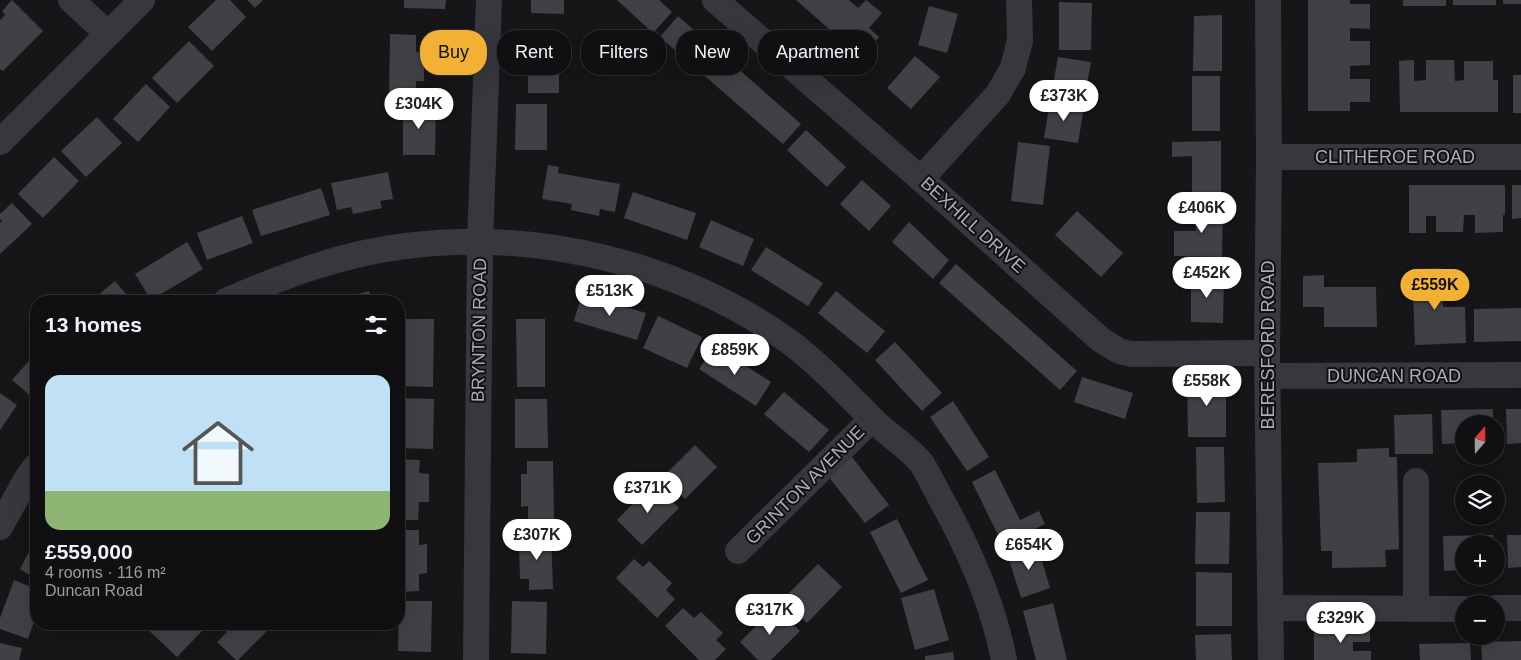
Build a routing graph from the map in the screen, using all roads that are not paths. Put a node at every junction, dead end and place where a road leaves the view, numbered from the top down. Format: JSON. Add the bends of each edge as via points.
{"nodes":[{"id":1,"x":71,"y":0,"type":"edge"},
{"id":2,"x":142,"y":0,"type":"edge"},
{"id":3,"x":490,"y":0,"type":"edge"},
{"id":4,"x":715,"y":0,"type":"edge"},
{"id":5,"x":1019,"y":0,"type":"edge"},
{"id":6,"x":1268,"y":0,"type":"edge"},
{"id":7,"x":108,"y":34,"type":"junction"},
{"id":8,"x":0,"y":142,"type":"edge"},
{"id":9,"x":1270,"y":157,"type":"junction"},
{"id":10,"x":1521,"y":157,"type":"edge"},
{"id":11,"x":921,"y":179,"type":"junction"},
{"id":12,"x":480,"y":242,"type":"junction"},
{"id":13,"x":239,"y":295,"type":"edge"},
{"id":14,"x":1268,"y":364,"type":"junction"},
{"id":15,"x":1521,"y":376,"type":"edge"},
{"id":16,"x":872,"y":419,"type":"junction"},
{"id":17,"x":30,"y":474,"type":"edge"},
{"id":18,"x":1416,"y":481,"type":"dead end"},
{"id":19,"x":0,"y":527,"type":"edge"},
{"id":20,"x":738,"y":551,"type":"dead end"},
{"id":21,"x":1271,"y":608,"type":"junction"},
{"id":22,"x":1455,"y":608,"type":"edge"},
{"id":23,"x":1505,"y":608,"type":"edge"},
{"id":24,"x":1521,"y":608,"type":"edge"},
{"id":25,"x":1416,"y":609,"type":"junction"},
{"id":26,"x":476,"y":660,"type":"edge"},
{"id":27,"x":1004,"y":660,"type":"edge"},
{"id":28,"x":1270,"y":660,"type":"edge"}],
"edges":[{"from":1,"to":7,"type":"street"},
{"from":2,"to":7,"type":"street"},
{"from":3,"to":12,"type":"street","name":"BRYNTON ROAD"},
{"from":4,"to":11,"type":"street","name":"BEXHILL DRIVE"},
{"from":5,"to":11,"type":"street","via":[[1020,40],[1013,68],[998,94]]},
{"from":6,"to":9,"type":"street","name":"BERESFORD ROAD"},
{"from":7,"to":8,"type":"street"},
{"from":9,"to":10,"type":"street","name":"CLITHEROE ROAD"},
{"from":9,"to":14,"type":"street","name":"BERESFORD ROAD"},
{"from":11,"to":14,"type":"street","name":"BEXHILL DRIVE","via":[[1101,340],[1119,351]]},
{"from":12,"to":13,"type":"street","via":[[411,245],[358,255],[272,280]]},
{"from":12,"to":16,"type":"street","via":[[512,242],[595,255],[647,270],[697,290],[749,316],[792,344]]},
{"from":12,"to":26,"type":"street","name":"BRYNTON ROAD"},
{"from":14,"to":15,"type":"street","name":"DUNCAN ROAD"},
{"from":14,"to":21,"type":"street","name":"BERESFORD ROAD"},
{"from":16,"to":20,"type":"street","name":"GRINTON AVENUE"},
{"from":16,"to":27,"type":"street","via":[[921,462],[981,580]]},
{"from":17,"to":19,"type":"street"},
{"from":18,"to":25,"type":"street"},
{"from":21,"to":25,"type":"street"},
{"from":21,"to":28,"type":"street","name":"BERESFORD ROAD"},
{"from":22,"to":25,"type":"street"},
{"from":23,"to":24,"type":"street"}]}
